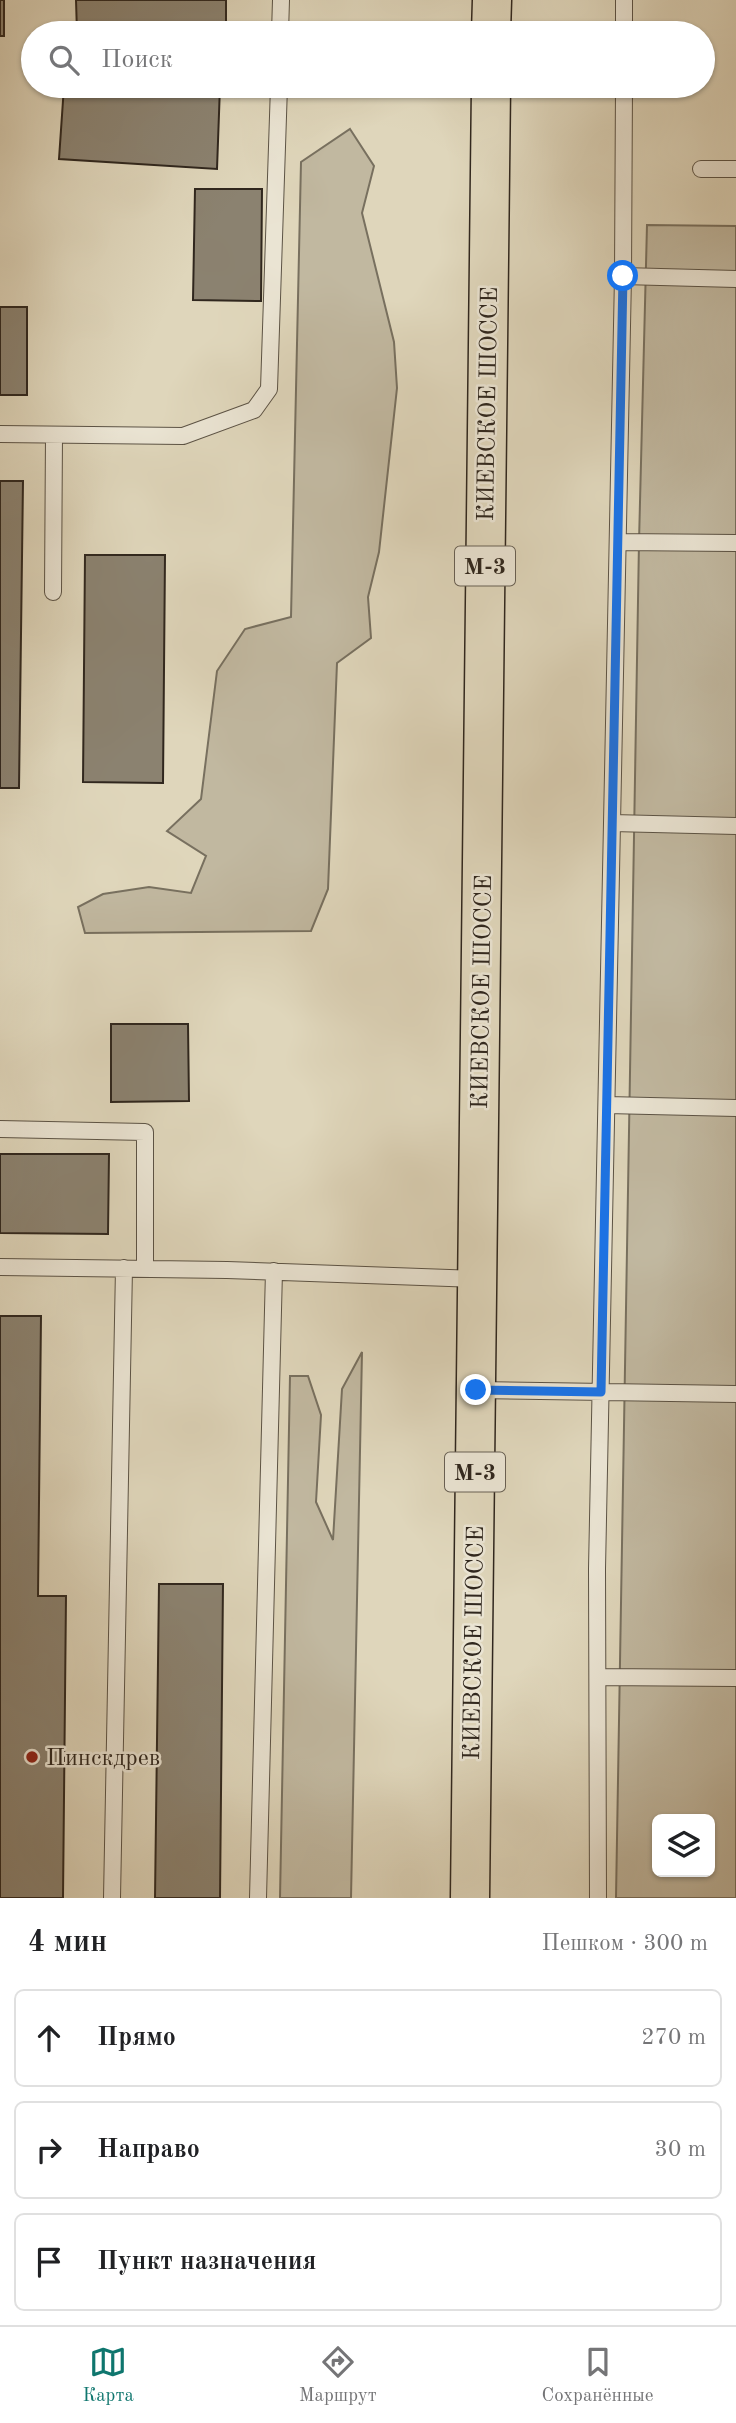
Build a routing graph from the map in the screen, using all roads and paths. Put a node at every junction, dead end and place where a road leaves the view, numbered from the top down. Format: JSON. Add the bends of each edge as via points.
{"nodes":[{"id":1,"x":281,"y":0,"type":"edge"},
{"id":2,"x":492,"y":0,"type":"edge"},
{"id":3,"x":624,"y":0,"type":"edge"},
{"id":4,"x":280,"y":21,"type":"edge"},
{"id":5,"x":491,"y":21,"type":"edge"},
{"id":6,"x":624,"y":21,"type":"edge"},
{"id":7,"x":279,"y":98,"type":"edge"},
{"id":8,"x":491,"y":98,"type":"edge"},
{"id":9,"x":624,"y":98,"type":"edge"},
{"id":10,"x":701,"y":169,"type":"dead end"},
{"id":11,"x":736,"y":169,"type":"edge"},
{"id":12,"x":623,"y":276,"type":"junction"},
{"id":13,"x":736,"y":279,"type":"edge"},
{"id":14,"x":0,"y":434,"type":"edge"},
{"id":15,"x":54,"y":435,"type":"junction"},
{"id":16,"x":618,"y":542,"type":"junction"},
{"id":17,"x":736,"y":544,"type":"edge"},
{"id":18,"x":53,"y":592,"type":"dead end"},
{"id":19,"x":612,"y":823,"type":"junction"},
{"id":20,"x":736,"y":826,"type":"edge"},
{"id":21,"x":607,"y":1105,"type":"junction"},
{"id":22,"x":736,"y":1108,"type":"edge"},
{"id":23,"x":0,"y":1129,"type":"edge"},
{"id":24,"x":0,"y":1267,"type":"edge"},
{"id":25,"x":124,"y":1268,"type":"junction"},
{"id":26,"x":145,"y":1269,"type":"junction"},
{"id":27,"x":274,"y":1271,"type":"junction"},
{"id":28,"x":477,"y":1279,"type":"junction"},
{"id":29,"x":476,"y":1390,"type":"junction"},
{"id":30,"x":601,"y":1392,"type":"junction"},
{"id":31,"x":736,"y":1394,"type":"edge"},
{"id":32,"x":598,"y":1677,"type":"junction"},
{"id":33,"x":736,"y":1678,"type":"edge"},
{"id":34,"x":112,"y":1898,"type":"edge"},
{"id":35,"x":258,"y":1898,"type":"edge"},
{"id":36,"x":470,"y":1898,"type":"edge"},
{"id":37,"x":598,"y":1898,"type":"edge"}],
"edges":[{"from":1,"to":4,"type":"lane"},
{"from":2,"to":5,"type":"highway"},
{"from":3,"to":6,"type":"lane"},
{"from":7,"to":15,"type":"lane","via":[[269,389],[254,410],[183,436]]},
{"from":8,"to":28,"type":"highway","name":"КИЕВСКОЕ ШОССЕ","number":"М-3"},
{"from":9,"to":12,"type":"lane"},
{"from":10,"to":11,"type":"lane"},
{"from":12,"to":13,"type":"lane"},
{"from":12,"to":16,"type":"lane"},
{"from":14,"to":15,"type":"lane"},
{"from":15,"to":18,"type":"lane"},
{"from":16,"to":17,"type":"lane"},
{"from":16,"to":19,"type":"lane"},
{"from":19,"to":20,"type":"lane"},
{"from":19,"to":21,"type":"lane"},
{"from":21,"to":22,"type":"lane"},
{"from":21,"to":30,"type":"lane"},
{"from":23,"to":26,"type":"lane","via":[[145,1132]]},
{"from":24,"to":25,"type":"lane"},
{"from":25,"to":26,"type":"lane"},
{"from":25,"to":34,"type":"lane"},
{"from":26,"to":27,"type":"lane"},
{"from":27,"to":28,"type":"lane"},
{"from":27,"to":35,"type":"lane"},
{"from":28,"to":29,"type":"highway","name":"КИЕВСКОЕ ШОССЕ","number":"М-3"},
{"from":29,"to":30,"type":"lane"},
{"from":29,"to":36,"type":"highway","name":"КИЕВСКОЕ ШОССЕ","number":"М-3"},
{"from":30,"to":31,"type":"lane"},
{"from":30,"to":32,"type":"lane"},
{"from":32,"to":33,"type":"lane"},
{"from":32,"to":37,"type":"lane"}]}
